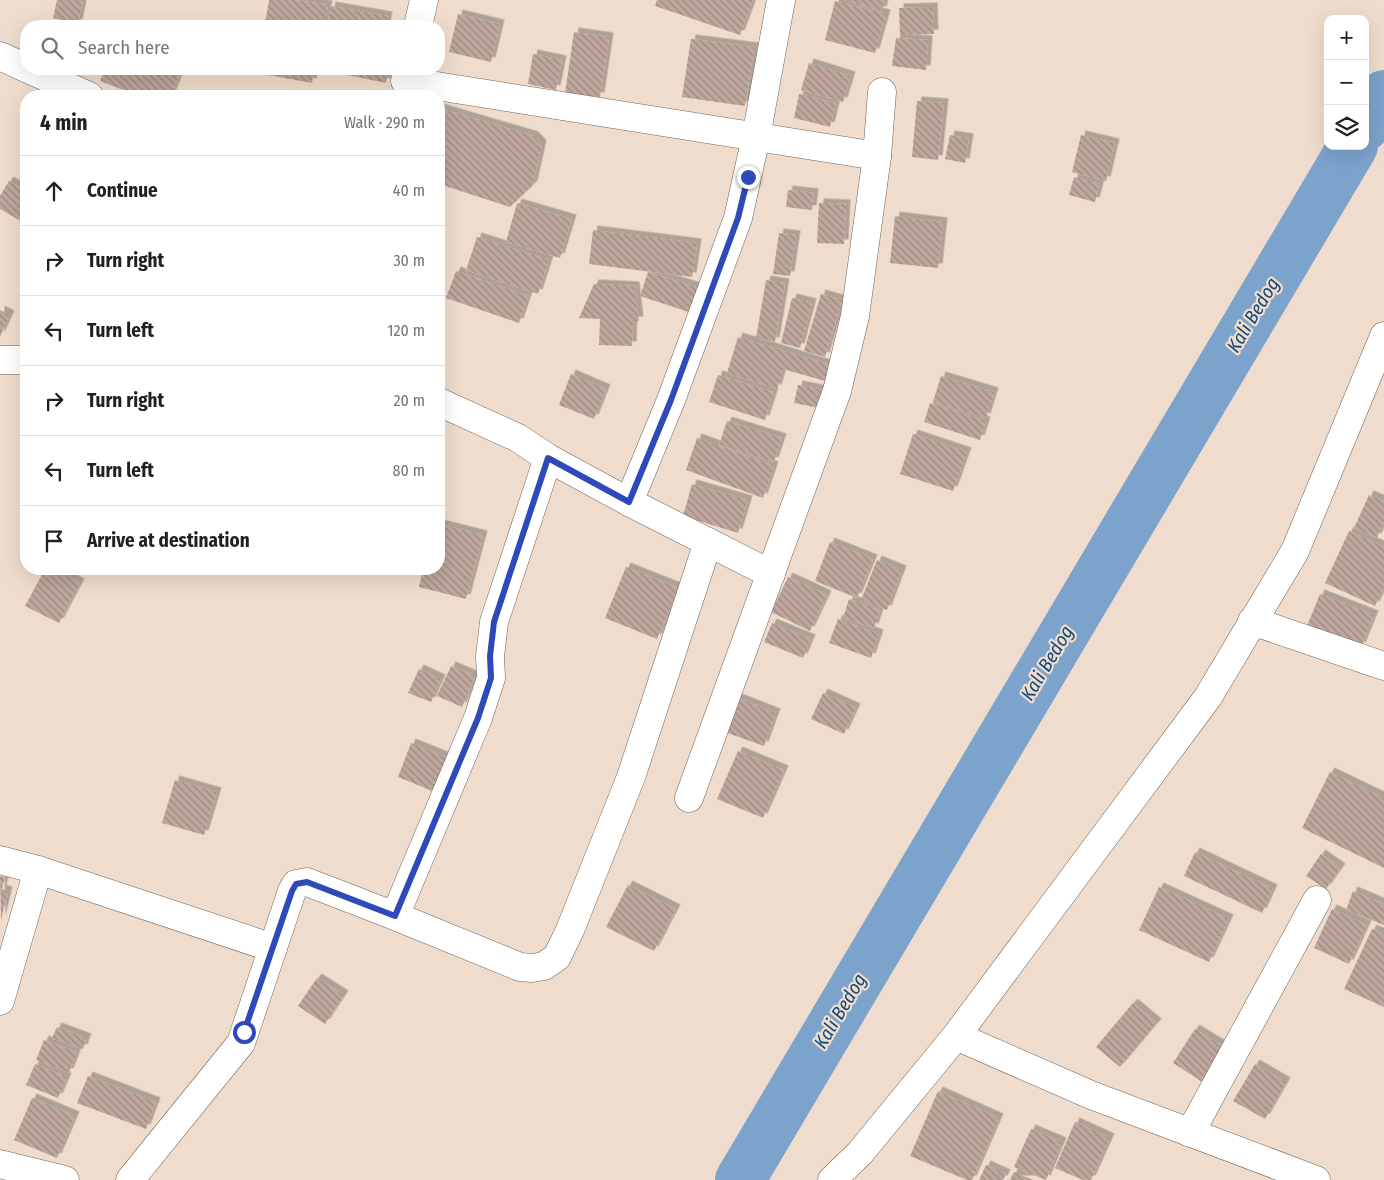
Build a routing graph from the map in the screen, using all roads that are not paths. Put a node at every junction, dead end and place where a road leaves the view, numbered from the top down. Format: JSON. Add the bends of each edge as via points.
{"nodes":[{"id":1,"x":424,"y":0,"type":"edge"},
{"id":2,"x":781,"y":0,"type":"edge"},
{"id":3,"x":419,"y":20,"type":"edge"},
{"id":4,"x":0,"y":56,"type":"edge"},
{"id":5,"x":20,"y":65,"type":"edge"},
{"id":6,"x":42,"y":75,"type":"edge"},
{"id":7,"x":405,"y":82,"type":"edge"},
{"id":8,"x":76,"y":90,"type":"edge"},
{"id":9,"x":882,"y":92,"type":"dead end"},
{"id":10,"x":756,"y":137,"type":"junction"},
{"id":11,"x":877,"y":156,"type":"junction"},
{"id":12,"x":1384,"y":336,"type":"edge"},
{"id":13,"x":0,"y":360,"type":"edge"},
{"id":14,"x":20,"y":360,"type":"edge"},
{"id":15,"x":445,"y":405,"type":"edge"},
{"id":16,"x":548,"y":458,"type":"junction"},
{"id":17,"x":629,"y":502,"type":"junction"},
{"id":18,"x":708,"y":542,"type":"junction"},
{"id":19,"x":771,"y":574,"type":"junction"},
{"id":20,"x":1252,"y":621,"type":"junction"},
{"id":21,"x":1384,"y":666,"type":"edge"},
{"id":22,"x":689,"y":798,"type":"dead end"},
{"id":23,"x":0,"y":860,"type":"edge"},
{"id":24,"x":38,"y":870,"type":"junction"},
{"id":25,"x":1317,"y":900,"type":"dead end"},
{"id":26,"x":395,"y":916,"type":"junction"},
{"id":27,"x":273,"y":948,"type":"junction"},
{"id":28,"x":0,"y":1001,"type":"edge"},
{"id":29,"x":956,"y":1036,"type":"junction"},
{"id":30,"x":1190,"y":1133,"type":"junction"},
{"id":31,"x":0,"y":1164,"type":"edge"},
{"id":32,"x":65,"y":1180,"type":"edge"},
{"id":33,"x":130,"y":1180,"type":"edge"},
{"id":34,"x":832,"y":1180,"type":"edge"},
{"id":35,"x":1316,"y":1180,"type":"edge"}],
"edges":[{"from":1,"to":3,"type":"street"},
{"from":2,"to":10,"type":"street"},
{"from":4,"to":5,"type":"street"},
{"from":6,"to":8,"type":"street"},
{"from":7,"to":10,"type":"street"},
{"from":9,"to":11,"type":"street"},
{"from":10,"to":11,"type":"street"},
{"from":10,"to":17,"type":"street","via":[[738,218],[671,400]]},
{"from":11,"to":19,"type":"street","via":[[855,316],[837,391]]},
{"from":12,"to":20,"type":"street","via":[[1295,551]]},
{"from":13,"to":14,"type":"street"},
{"from":15,"to":16,"type":"street","via":[[518,438]]},
{"from":16,"to":17,"type":"street"},
{"from":16,"to":26,"type":"street","via":[[494,622],[491,678],[478,718]]},
{"from":17,"to":18,"type":"street"},
{"from":18,"to":19,"type":"street"},
{"from":18,"to":26,"type":"street","via":[[631,776],[557,957],[544,966],[520,967]]},
{"from":19,"to":22,"type":"street"},
{"from":20,"to":21,"type":"street"},
{"from":20,"to":29,"type":"street","via":[[1208,696]]},
{"from":23,"to":24,"type":"street"},
{"from":24,"to":27,"type":"street"},
{"from":24,"to":28,"type":"street"},
{"from":25,"to":30,"type":"street"},
{"from":26,"to":27,"type":"street","via":[[302,882],[296,884],[292,891]]},
{"from":27,"to":33,"type":"street","via":[[240,1043]]},
{"from":29,"to":30,"type":"street"},
{"from":29,"to":34,"type":"street","via":[[860,1153]]},
{"from":30,"to":35,"type":"street"},
{"from":31,"to":32,"type":"street"}]}
